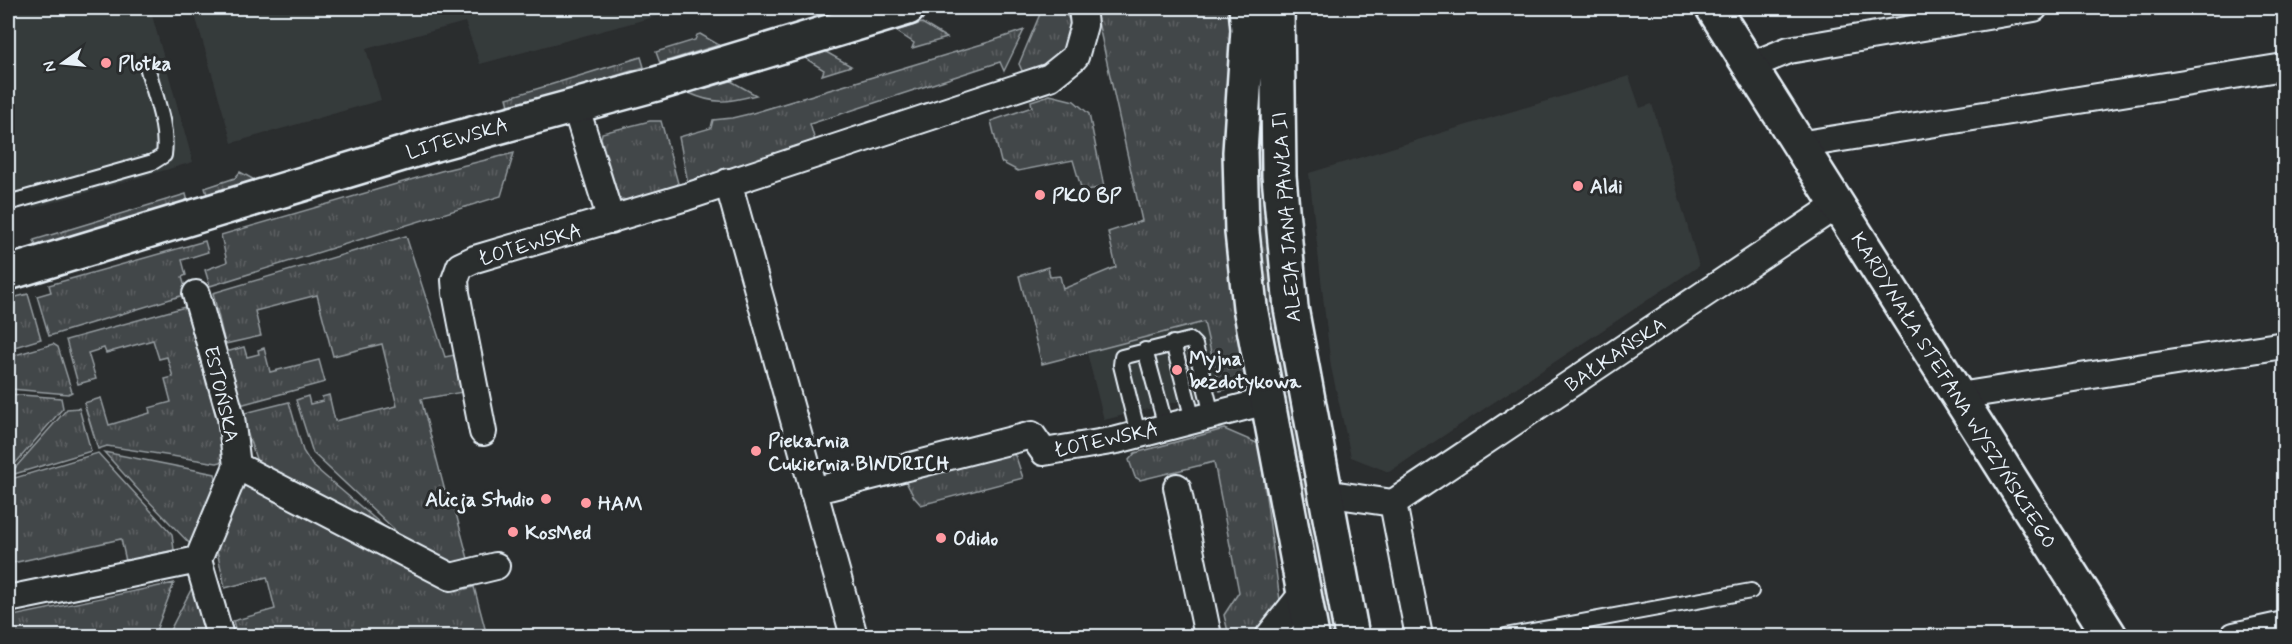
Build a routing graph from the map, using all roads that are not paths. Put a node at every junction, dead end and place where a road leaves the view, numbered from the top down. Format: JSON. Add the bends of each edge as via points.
{"nodes":[{"id":1,"x":908,"y":8,"type":"edge"},
{"id":2,"x":1082,"y":8,"type":"edge"},
{"id":3,"x":1246,"y":8,"type":"edge"},
{"id":4,"x":1277,"y":8,"type":"edge"},
{"id":5,"x":1713,"y":8,"type":"edge"},
{"id":6,"x":2034,"y":8,"type":"edge"},
{"id":7,"x":147,"y":66,"type":"dead end"},
{"id":8,"x":1750,"y":66,"type":"junction"},
{"id":9,"x":2284,"y":67,"type":"edge"},
{"id":10,"x":575,"y":105,"type":"junction"},
{"id":11,"x":1798,"y":145,"type":"junction"},
{"id":12,"x":728,"y":182,"type":"junction"},
{"id":13,"x":8,"y":202,"type":"edge"},
{"id":14,"x":1837,"y":205,"type":"junction"},
{"id":15,"x":611,"y":220,"type":"junction"},
{"id":16,"x":8,"y":273,"type":"edge"},
{"id":17,"x":196,"y":294,"type":"dead end"},
{"id":18,"x":1173,"y":343,"type":"junction"},
{"id":19,"x":2284,"y":345,"type":"edge"},
{"id":20,"x":1145,"y":350,"type":"junction"},
{"id":21,"x":1959,"y":396,"type":"junction"},
{"id":22,"x":1267,"y":401,"type":"junction"},
{"id":23,"x":1203,"y":417,"type":"junction"},
{"id":24,"x":1166,"y":427,"type":"junction"},
{"id":25,"x":483,"y":432,"type":"dead end"},
{"id":26,"x":1138,"y":434,"type":"junction"},
{"id":27,"x":237,"y":465,"type":"junction"},
{"id":28,"x":1176,"y":487,"type":"dead end"},
{"id":29,"x":813,"y":491,"type":"junction"},
{"id":30,"x":1324,"y":493,"type":"junction"},
{"id":31,"x":1393,"y":503,"type":"junction"},
{"id":32,"x":198,"y":560,"type":"junction"},
{"id":33,"x":496,"y":566,"type":"dead end"},
{"id":34,"x":1751,"y":591,"type":"dead end"},
{"id":35,"x":1303,"y":593,"type":"junction"},
{"id":36,"x":8,"y":599,"type":"edge"},
{"id":37,"x":2284,"y":625,"type":"edge"},
{"id":38,"x":220,"y":636,"type":"edge"},
{"id":39,"x":854,"y":636,"type":"edge"},
{"id":40,"x":1208,"y":636,"type":"edge"},
{"id":41,"x":1269,"y":636,"type":"edge"},
{"id":42,"x":1312,"y":636,"type":"edge"},
{"id":43,"x":1352,"y":636,"type":"edge"},
{"id":44,"x":1419,"y":636,"type":"edge"},
{"id":45,"x":1505,"y":636,"type":"edge"},
{"id":46,"x":2110,"y":636,"type":"edge"},
{"id":47,"x":2234,"y":636,"type":"edge"}],
"edges":[{"from":1,"to":10,"type":"street","name":"LITEWSKA"},
{"from":2,"to":12,"type":"street","name":"ŁOTEWSKA","via":[[1084,25],[1075,57],[1050,77]]},
{"from":3,"to":22,"type":"street","name":"ALEJA JANA PAWŁA II","via":[[1240,152],[1242,232],[1250,307]]},
{"from":4,"to":30,"type":"street","name":"ALEJA JANA PAWŁA II","via":[[1279,176],[1288,285]]},
{"from":5,"to":8,"type":"street","name":"KARDYNAŁA STEFANA WYSZYŃSKIEGO"},
{"from":6,"to":8,"type":"street","via":[[1789,50]]},
{"from":7,"to":13,"type":"lane","via":[[163,124],[164,155],[153,162]]},
{"from":8,"to":11,"type":"street","name":"KARDYNAŁA STEFANA WYSZYŃSKIEGO"},
{"from":9,"to":11,"type":"street"},
{"from":10,"to":15,"type":"street"},
{"from":10,"to":16,"type":"street","name":"LITEWSKA"},
{"from":11,"to":14,"type":"street","name":"KARDYNAŁA STEFANA WYSZYŃSKIEGO"},
{"from":12,"to":15,"type":"street","name":"ŁOTEWSKA"},
{"from":12,"to":29,"type":"street"},
{"from":14,"to":21,"type":"street","name":"KARDYNAŁA STEFANA WYSZYŃSKIEGO"},
{"from":14,"to":31,"type":"street","name":"BAŁKAŃSKA"},
{"from":15,"to":25,"type":"street","name":"ŁOTEWSKA","via":[[460,266],[456,293]]},
{"from":17,"to":27,"type":"street","name":"ESTOŃSKA","via":[[231,417]]},
{"from":18,"to":20,"type":"lane"},
{"from":18,"to":23,"type":"lane"},
{"from":18,"to":23,"type":"lane","via":[[1190,340],[1194,345]]},
{"from":19,"to":21,"type":"street"},
{"from":20,"to":24,"type":"lane"},
{"from":20,"to":26,"type":"lane","via":[[1122,357],[1121,365]]},
{"from":21,"to":46,"type":"street","name":"KARDYNAŁA STEFANA WYSZYŃSKIEGO"},
{"from":22,"to":23,"type":"street","name":"ŁOTEWSKA"},
{"from":22,"to":35,"type":"street","name":"ALEJA JANA PAWŁA II"},
{"from":23,"to":24,"type":"street","name":"ŁOTEWSKA"},
{"from":24,"to":26,"type":"street","name":"ŁOTEWSKA"},
{"from":26,"to":29,"type":"street","name":"ŁOTEWSKA","via":[[1044,452],[1032,435]]},
{"from":27,"to":32,"type":"street","name":"ESTOŃSKA"},
{"from":27,"to":33,"type":"street","via":[[451,577]]},
{"from":28,"to":40,"type":"street"},
{"from":29,"to":39,"type":"street"},
{"from":30,"to":31,"type":"street"},
{"from":30,"to":43,"type":"street","name":"ALEJA JANA PAWŁA II"},
{"from":31,"to":44,"type":"street"},
{"from":32,"to":36,"type":"street"},
{"from":32,"to":38,"type":"street"},
{"from":34,"to":45,"type":"lane"},
{"from":35,"to":41,"type":"street"},
{"from":35,"to":42,"type":"street","name":"ALEJA JANA PAWŁA II"},
{"from":37,"to":47,"type":"street"}]}
